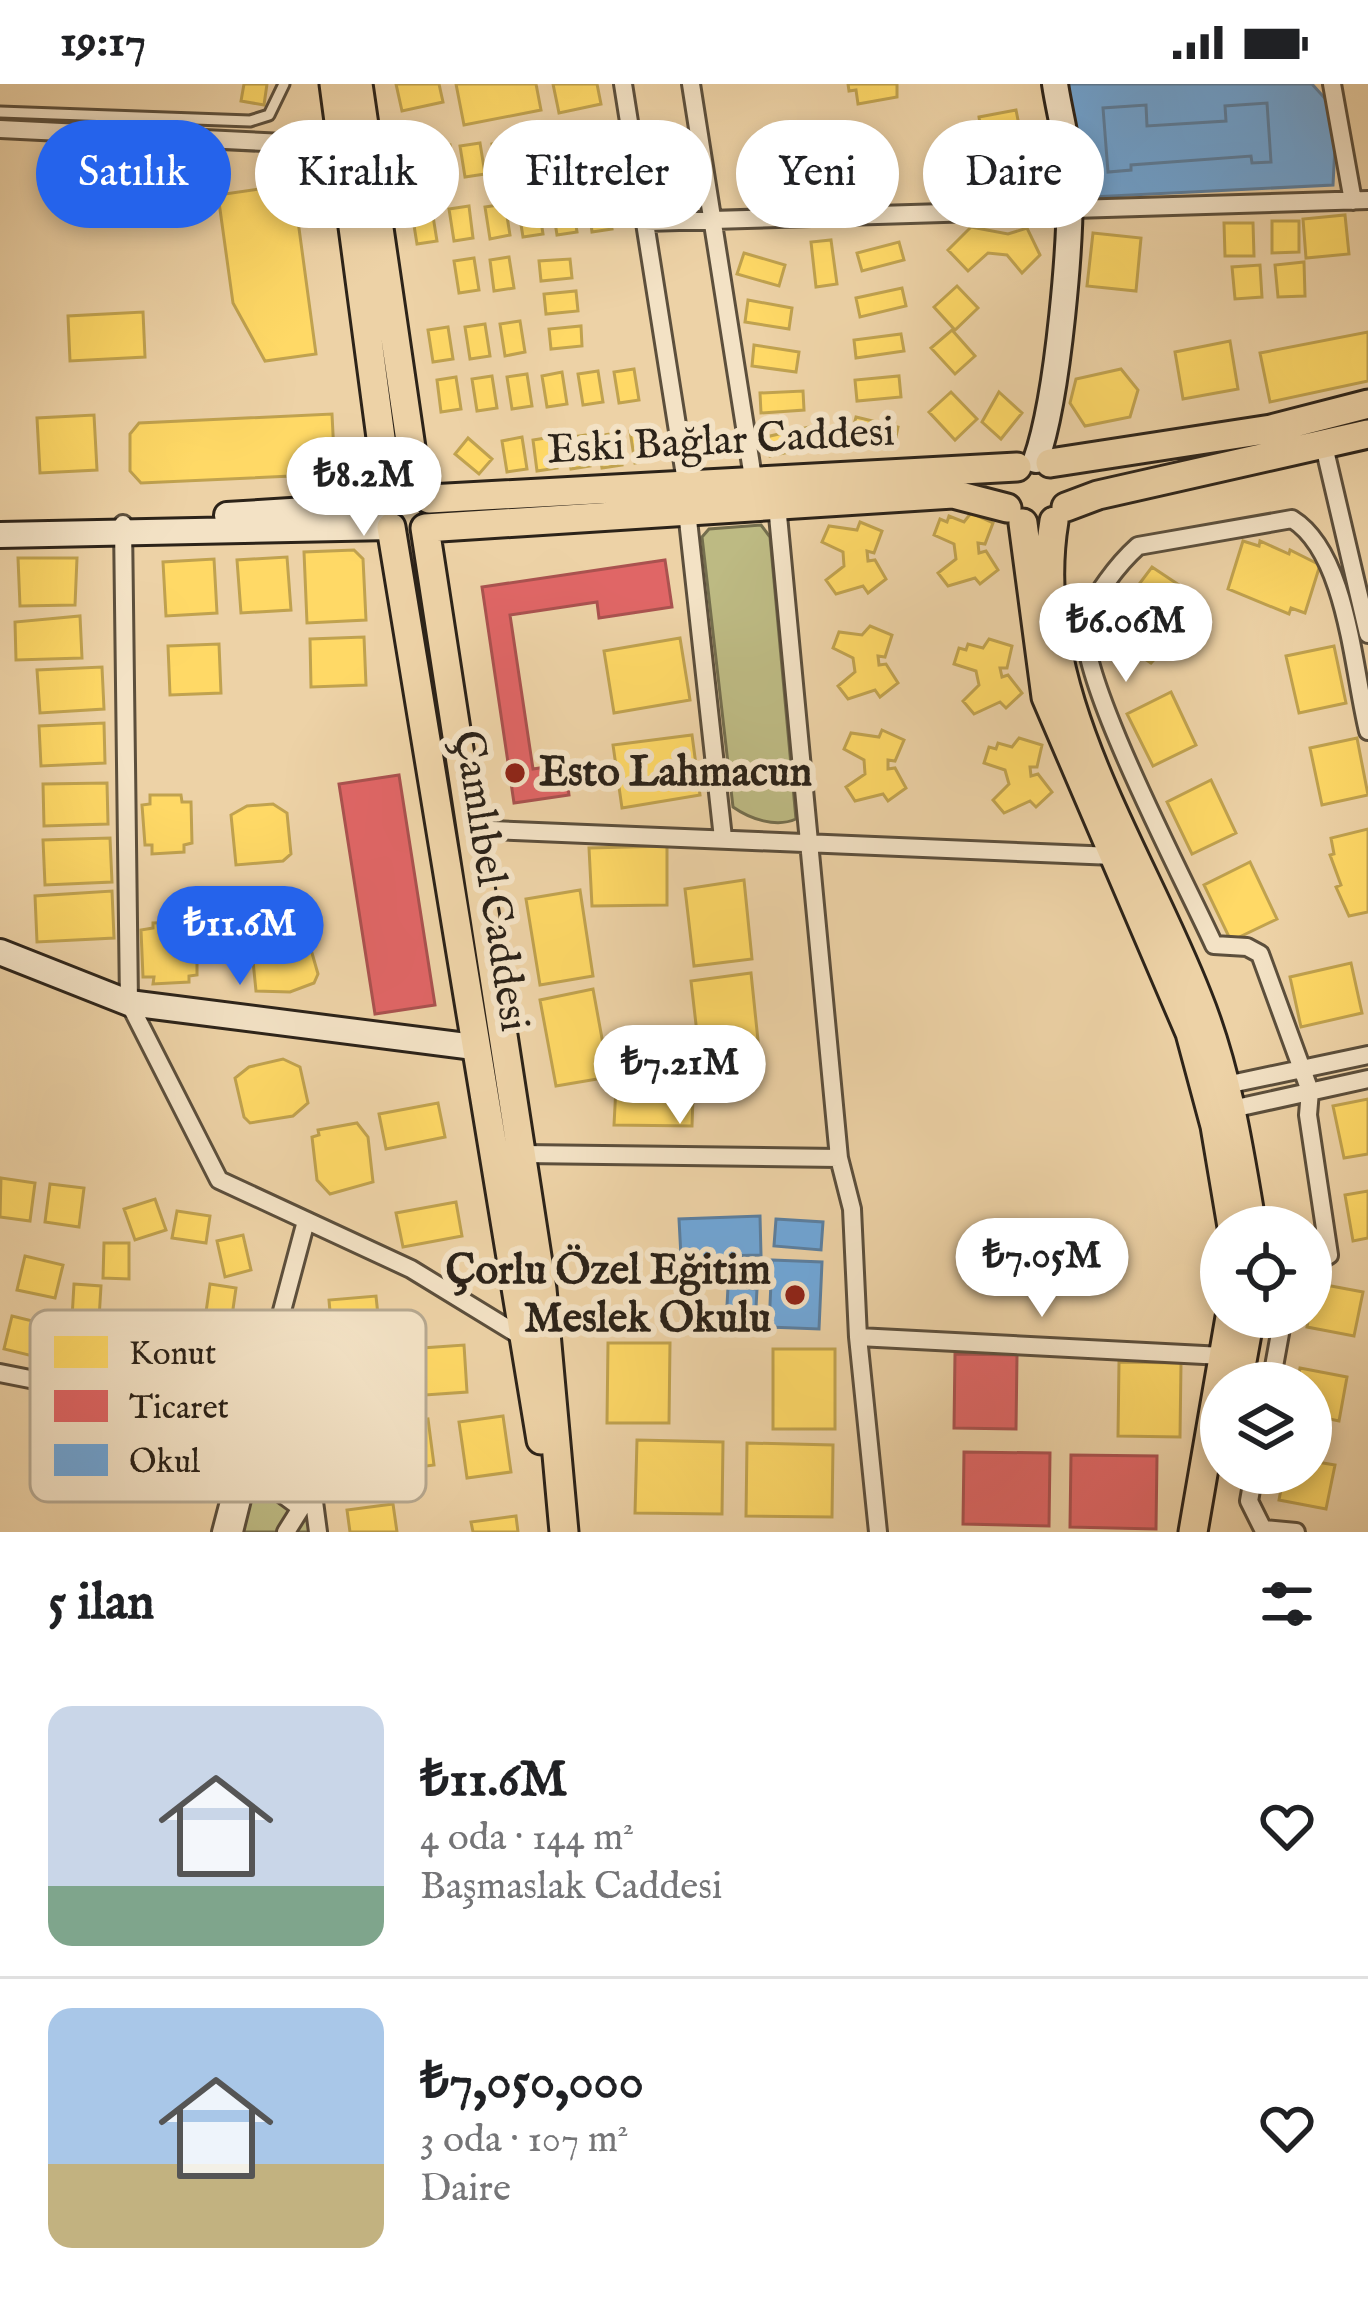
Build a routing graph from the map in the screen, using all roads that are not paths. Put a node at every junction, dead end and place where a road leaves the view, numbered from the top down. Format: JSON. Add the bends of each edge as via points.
{"nodes":[{"id":1,"x":284,"y":84,"type":"edge"},
{"id":2,"x":334,"y":84,"type":"edge"},
{"id":3,"x":358,"y":84,"type":"edge"},
{"id":4,"x":623,"y":84,"type":"edge"},
{"id":5,"x":691,"y":84,"type":"edge"},
{"id":6,"x":1055,"y":84,"type":"edge"},
{"id":7,"x":1332,"y":84,"type":"edge"},
{"id":8,"x":0,"y":112,"type":"edge"},
{"id":9,"x":340,"y":120,"type":"edge"},
{"id":10,"x":629,"y":120,"type":"edge"},
{"id":11,"x":697,"y":120,"type":"edge"},
{"id":12,"x":1061,"y":120,"type":"edge"},
{"id":13,"x":0,"y":129,"type":"edge"},
{"id":14,"x":255,"y":142,"type":"edge"},
{"id":15,"x":1361,"y":200,"type":"edge"},
{"id":16,"x":1104,"y":211,"type":"edge"},
{"id":17,"x":923,"y":216,"type":"edge"},
{"id":18,"x":712,"y":220,"type":"joint"},
{"id":19,"x":355,"y":228,"type":"edge"},
{"id":20,"x":646,"y":228,"type":"edge"},
{"id":21,"x":1066,"y":228,"type":"edge"},
{"id":22,"x":1368,"y":404,"type":"edge"},
{"id":23,"x":1368,"y":434,"type":"edge"},
{"id":24,"x":1324,"y":446,"type":"junction"},
{"id":25,"x":1034,"y":463,"type":"junction"},
{"id":26,"x":754,"y":484,"type":"junction"},
{"id":27,"x":423,"y":494,"type":"junction"},
{"id":28,"x":687,"y":500,"type":"junction"},
{"id":29,"x":777,"y":505,"type":"junction"},
{"id":30,"x":389,"y":510,"type":"junction"},
{"id":31,"x":1060,"y":514,"type":"junction"},
{"id":32,"x":1015,"y":516,"type":"junction"},
{"id":33,"x":0,"y":523,"type":"edge"},
{"id":34,"x":123,"y":528,"type":"junction"},
{"id":35,"x":425,"y":529,"type":"junction"},
{"id":36,"x":0,"y":535,"type":"edge"},
{"id":37,"x":1368,"y":634,"type":"edge"},
{"id":38,"x":1368,"y":731,"type":"edge"},
{"id":39,"x":468,"y":829,"type":"junction"},
{"id":40,"x":723,"y":838,"type":"junction"},
{"id":41,"x":810,"y":842,"type":"junction"},
{"id":42,"x":1114,"y":856,"type":"junction"},
{"id":43,"x":0,"y":952,"type":"edge"},
{"id":44,"x":129,"y":1003,"type":"junction"},
{"id":45,"x":474,"y":1047,"type":"junction"},
{"id":46,"x":1368,"y":1055,"type":"edge"},
{"id":47,"x":1296,"y":1070,"type":"junction"},
{"id":48,"x":1368,"y":1079,"type":"edge"},
{"id":49,"x":1301,"y":1093,"type":"junction"},
{"id":50,"x":1228,"y":1097,"type":"junction"},
{"id":51,"x":523,"y":1154,"type":"junction"},
{"id":52,"x":839,"y":1158,"type":"junction"},
{"id":53,"x":1229,"y":1206,"type":"edge"},
{"id":54,"x":1248,"y":1206,"type":"edge"},
{"id":55,"x":1322,"y":1206,"type":"edge"},
{"id":56,"x":306,"y":1222,"type":"junction"},
{"id":57,"x":284,"y":1310,"type":"edge"},
{"id":58,"x":522,"y":1337,"type":"junction"},
{"id":59,"x":858,"y":1337,"type":"junction"},
{"id":60,"x":1226,"y":1338,"type":"edge"},
{"id":61,"x":1223,"y":1356,"type":"junction"},
{"id":62,"x":0,"y":1372,"type":"edge"},
{"id":63,"x":30,"y":1378,"type":"edge"},
{"id":64,"x":1218,"y":1494,"type":"edge"},
{"id":65,"x":1250,"y":1494,"type":"edge"},
{"id":66,"x":228,"y":1502,"type":"edge"},
{"id":67,"x":241,"y":1502,"type":"edge"},
{"id":68,"x":294,"y":1502,"type":"edge"},
{"id":69,"x":314,"y":1502,"type":"edge"},
{"id":70,"x":221,"y":1532,"type":"edge"},
{"id":71,"x":234,"y":1532,"type":"edge"},
{"id":72,"x":286,"y":1532,"type":"edge"},
{"id":73,"x":318,"y":1532,"type":"edge"},
{"id":74,"x":561,"y":1532,"type":"edge"},
{"id":75,"x":878,"y":1532,"type":"edge"},
{"id":76,"x":1193,"y":1532,"type":"edge"},
{"id":77,"x":1211,"y":1532,"type":"edge"},
{"id":78,"x":1296,"y":1532,"type":"edge"}],
"edges":[{"from":1,"to":8,"type":"lane","via":[[269,115],[250,121]]},
{"from":2,"to":9,"type":"main road","name":"Çamlıbel Caddesi"},
{"from":3,"to":27,"type":"main road"},
{"from":4,"to":10,"type":"street"},
{"from":5,"to":11,"type":"street"},
{"from":6,"to":12,"type":"street"},
{"from":7,"to":15,"type":"street"},
{"from":13,"to":14,"type":"street"},
{"from":15,"to":16,"type":"street"},
{"from":17,"to":18,"type":"street"},
{"from":18,"to":26,"type":"street"},
{"from":19,"to":30,"type":"main road","name":"Çamlıbel Caddesi"},
{"from":20,"to":28,"type":"street"},
{"from":21,"to":25,"type":"street","via":[[1048,427]]},
{"from":22,"to":25,"type":"main road","name":"Eski Bağlar Caddesi","via":[[1271,429]]},
{"from":23,"to":24,"type":"main road"},
{"from":24,"to":31,"type":"main road","via":[[1208,469]]},
{"from":24,"to":37,"type":"street"},
{"from":25,"to":26,"type":"main road","name":"Eski Bağlar Caddesi"},
{"from":25,"to":31,"type":"main road","via":[[1067,482]]},
{"from":25,"to":32,"type":"main road","via":[[1004,485]]},
{"from":26,"to":28,"type":"main road","name":"Eski Bağlar Caddesi"},
{"from":27,"to":28,"type":"main road","name":"Eski Bağlar Caddesi"},
{"from":27,"to":30,"type":"street","via":[[401,489]]},
{"from":27,"to":35,"type":"street","via":[[432,514]]},
{"from":28,"to":29,"type":"main road","name":"Eski Bağlar Caddesi"},
{"from":28,"to":35,"type":"main road","name":"Eski Bağlar Caddesi"},
{"from":28,"to":40,"type":"street"},
{"from":29,"to":32,"type":"main road","name":"Eski Bağlar Caddesi","via":[[953,494]]},
{"from":29,"to":41,"type":"street"},
{"from":30,"to":34,"type":"street"},
{"from":30,"to":35,"type":"street","via":[[404,534]]},
{"from":30,"to":45,"type":"main road","name":"Çamlıbel Caddesi"},
{"from":31,"to":32,"type":"main road","name":"Eski Bağlar Caddesi"},
{"from":31,"to":50,"type":"main road","via":[[1046,567],[1067,696],[1198,998]]},
{"from":32,"to":42,"type":"main road","via":[[1046,697]]},
{"from":33,"to":34,"type":"street"},
{"from":34,"to":36,"type":"street"},
{"from":34,"to":44,"type":"street"},
{"from":35,"to":39,"type":"main road"},
{"from":38,"to":47,"type":"street","via":[[1336,584],[1314,533],[1292,519],[1138,546],[1086,620],[1085,651],[1105,704],[1214,945],[1260,954]]},
{"from":39,"to":40,"type":"street"},
{"from":39,"to":51,"type":"main road"},
{"from":40,"to":41,"type":"street"},
{"from":41,"to":42,"type":"street"},
{"from":41,"to":52,"type":"street"},
{"from":42,"to":53,"type":"main road","via":[[1190,1033]]},
{"from":43,"to":44,"type":"street"},
{"from":44,"to":45,"type":"street"},
{"from":44,"to":56,"type":"street","via":[[219,1180]]},
{"from":45,"to":58,"type":"main road","name":"Çamlıbel Caddesi"},
{"from":46,"to":47,"type":"street"},
{"from":47,"to":49,"type":"street"},
{"from":47,"to":50,"type":"street"},
{"from":48,"to":49,"type":"street"},
{"from":49,"to":50,"type":"street"},
{"from":49,"to":55,"type":"street"},
{"from":50,"to":54,"type":"main road"},
{"from":51,"to":52,"type":"street"},
{"from":51,"to":74,"type":"main road","via":[[547,1325]]},
{"from":52,"to":59,"type":"street","via":[[852,1209]]},
{"from":56,"to":57,"type":"street"},
{"from":56,"to":58,"type":"street","via":[[411,1269]]},
{"from":58,"to":74,"type":"main road","name":"Çamlıbel Caddesi"},
{"from":59,"to":61,"type":"street"},
{"from":59,"to":75,"type":"street"},
{"from":60,"to":61,"type":"main road"},
{"from":61,"to":76,"type":"main road"},
{"from":62,"to":63,"type":"street"},
{"from":64,"to":77,"type":"main road"},
{"from":65,"to":78,"type":"street","via":[[1263,1528]]},
{"from":66,"to":70,"type":"street"},
{"from":67,"to":71,"type":"street"},
{"from":68,"to":72,"type":"street","via":[[302,1508]]},
{"from":69,"to":73,"type":"street"}]}
